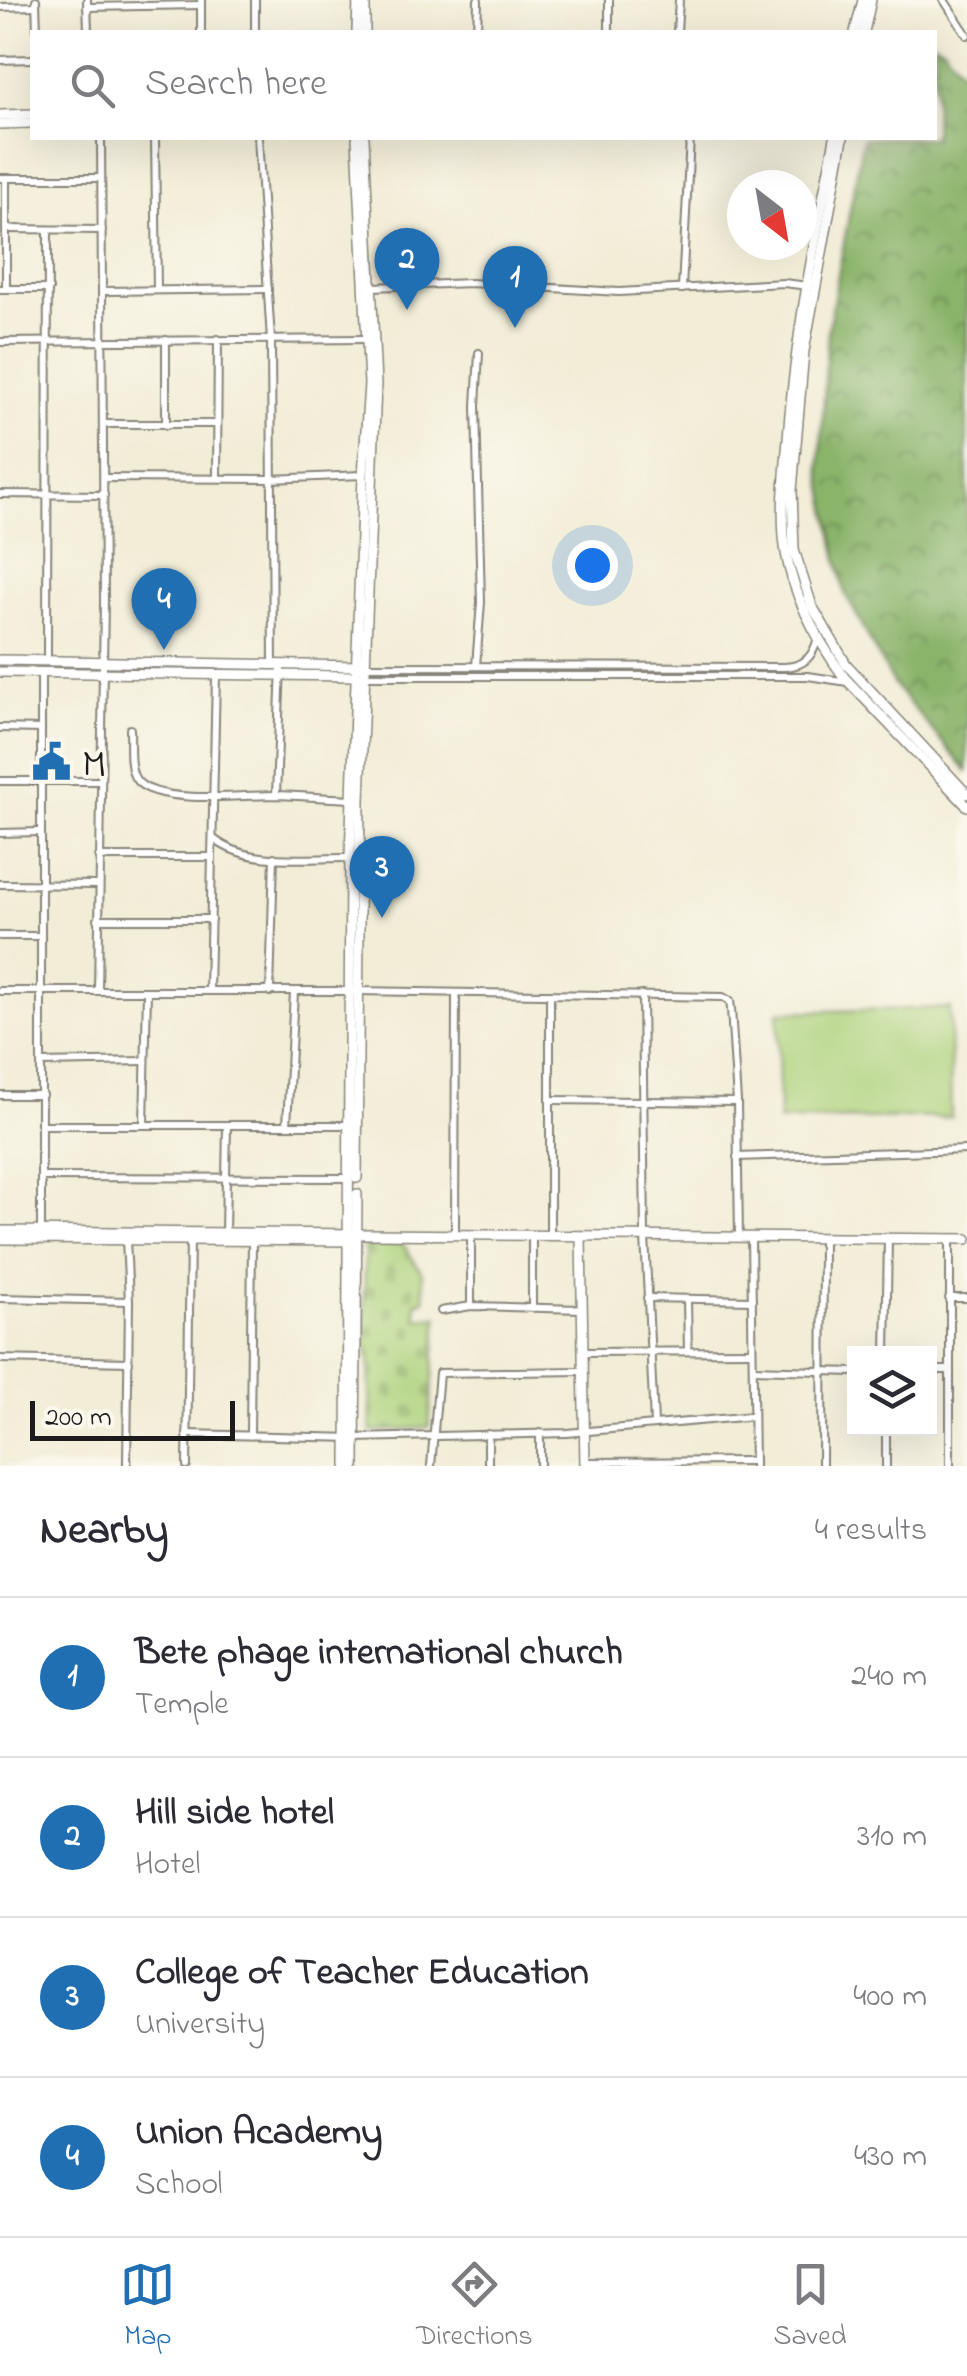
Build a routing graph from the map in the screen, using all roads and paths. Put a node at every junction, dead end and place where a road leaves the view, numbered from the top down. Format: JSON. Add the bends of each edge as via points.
{"nodes":[{"id":1,"x":255,"y":0,"type":"edge"},
{"id":2,"x":362,"y":0,"type":"edge"},
{"id":3,"x":478,"y":0,"type":"edge"},
{"id":4,"x":610,"y":0,"type":"edge"},
{"id":5,"x":679,"y":0,"type":"edge"},
{"id":6,"x":863,"y":0,"type":"edge"},
{"id":7,"x":871,"y":0,"type":"edge"},
{"id":8,"x":944,"y":0,"type":"edge"},
{"id":9,"x":36,"y":3,"type":"edge"},
{"id":10,"x":140,"y":3,"type":"edge"},
{"id":11,"x":201,"y":3,"type":"edge"},
{"id":12,"x":87,"y":4,"type":"edge"},
{"id":13,"x":0,"y":7,"type":"edge"},
{"id":14,"x":37,"y":30,"type":"edge"},
{"id":15,"x":88,"y":30,"type":"edge"},
{"id":16,"x":200,"y":30,"type":"edge"},
{"id":17,"x":256,"y":30,"type":"edge"},
{"id":18,"x":361,"y":30,"type":"edge"},
{"id":19,"x":477,"y":30,"type":"edge"},
{"id":20,"x":609,"y":30,"type":"edge"},
{"id":21,"x":677,"y":30,"type":"edge"},
{"id":22,"x":856,"y":30,"type":"edge"},
{"id":23,"x":864,"y":30,"type":"edge"},
{"id":24,"x":967,"y":35,"type":"edge"},
{"id":25,"x":30,"y":59,"type":"edge"},
{"id":26,"x":0,"y":60,"type":"edge"},
{"id":27,"x":30,"y":114,"type":"edge"},
{"id":28,"x":0,"y":115,"type":"edge"},
{"id":29,"x":0,"y":124,"type":"edge"},
{"id":30,"x":30,"y":124,"type":"edge"},
{"id":31,"x":101,"y":140,"type":"edge"},
{"id":32,"x":155,"y":140,"type":"edge"},
{"id":33,"x":258,"y":140,"type":"edge"},
{"id":34,"x":360,"y":140,"type":"edge"},
{"id":35,"x":360,"y":140,"type":"edge"},
{"id":36,"x":690,"y":140,"type":"edge"},
{"id":37,"x":834,"y":140,"type":"edge"},
{"id":38,"x":843,"y":140,"type":"edge"},
{"id":39,"x":3,"y":178,"type":"edge"},
{"id":40,"x":101,"y":178,"type":"junction"},
{"id":41,"x":7,"y":229,"type":"junction"},
{"id":42,"x":48,"y":230,"type":"junction"},
{"id":43,"x":102,"y":230,"type":"junction"},
{"id":44,"x":370,"y":287,"type":"junction"},
{"id":45,"x":811,"y":287,"type":"junction"},
{"id":46,"x":682,"y":288,"type":"junction"},
{"id":47,"x":3,"y":289,"type":"edge"},
{"id":48,"x":49,"y":289,"type":"junction"},
{"id":49,"x":156,"y":289,"type":"junction"},
{"id":50,"x":268,"y":289,"type":"junction"},
{"id":51,"x":104,"y":290,"type":"junction"},
{"id":52,"x":218,"y":339,"type":"junction"},
{"id":53,"x":366,"y":339,"type":"junction"},
{"id":54,"x":166,"y":340,"type":"junction"},
{"id":55,"x":271,"y":340,"type":"junction"},
{"id":56,"x":0,"y":342,"type":"edge"},
{"id":57,"x":49,"y":342,"type":"junction"},
{"id":58,"x":103,"y":342,"type":"junction"},
{"id":59,"x":479,"y":354,"type":"dead end"},
{"id":60,"x":796,"y":385,"type":"junction"},
{"id":61,"x":103,"y":424,"type":"junction"},
{"id":62,"x":166,"y":424,"type":"junction"},
{"id":63,"x":217,"y":424,"type":"junction"},
{"id":64,"x":367,"y":475,"type":"junction"},
{"id":65,"x":104,"y":478,"type":"junction"},
{"id":66,"x":217,"y":478,"type":"junction"},
{"id":67,"x":272,"y":479,"type":"junction"},
{"id":68,"x":50,"y":493,"type":"junction"},
{"id":69,"x":0,"y":494,"type":"edge"},
{"id":70,"x":104,"y":495,"type":"junction"},
{"id":71,"x":818,"y":637,"type":"junction"},
{"id":72,"x":0,"y":660,"type":"edge"},
{"id":73,"x":47,"y":662,"type":"junction"},
{"id":74,"x":103,"y":662,"type":"junction"},
{"id":75,"x":277,"y":664,"type":"junction"},
{"id":76,"x":476,"y":666,"type":"junction"},
{"id":77,"x":749,"y":667,"type":"junction"},
{"id":78,"x":360,"y":671,"type":"junction"},
{"id":79,"x":0,"y":672,"type":"edge"},
{"id":80,"x":41,"y":674,"type":"junction"},
{"id":81,"x":102,"y":676,"type":"junction"},
{"id":82,"x":216,"y":676,"type":"junction"},
{"id":83,"x":752,"y":676,"type":"junction"},
{"id":84,"x":277,"y":677,"type":"junction"},
{"id":85,"x":850,"y":683,"type":"junction"},
{"id":86,"x":0,"y":728,"type":"edge"},
{"id":87,"x":41,"y":729,"type":"junction"},
{"id":88,"x":130,"y":729,"type":"dead end"},
{"id":89,"x":0,"y":781,"type":"edge"},
{"id":90,"x":42,"y":781,"type":"junction"},
{"id":91,"x":99,"y":781,"type":"junction"},
{"id":92,"x":967,"y":794,"type":"edge"},
{"id":93,"x":276,"y":795,"type":"junction"},
{"id":94,"x":216,"y":797,"type":"junction"},
{"id":95,"x":356,"y":799,"type":"junction"},
{"id":96,"x":967,"y":806,"type":"edge"},
{"id":97,"x":40,"y":832,"type":"junction"},
{"id":98,"x":0,"y":833,"type":"edge"},
{"id":99,"x":213,"y":839,"type":"junction"},
{"id":100,"x":99,"y":857,"type":"junction"},
{"id":101,"x":212,"y":857,"type":"junction"},
{"id":102,"x":274,"y":858,"type":"junction"},
{"id":103,"x":354,"y":858,"type":"junction"},
{"id":104,"x":0,"y":884,"type":"edge"},
{"id":105,"x":41,"y":884,"type":"junction"},
{"id":106,"x":99,"y":885,"type":"junction"},
{"id":107,"x":98,"y":919,"type":"junction"},
{"id":108,"x":211,"y":919,"type":"junction"},
{"id":109,"x":0,"y":936,"type":"edge"},
{"id":110,"x":40,"y":936,"type":"junction"},
{"id":111,"x":42,"y":990,"type":"junction"},
{"id":112,"x":98,"y":990,"type":"junction"},
{"id":113,"x":0,"y":991,"type":"edge"},
{"id":114,"x":147,"y":991,"type":"junction"},
{"id":115,"x":209,"y":991,"type":"junction"},
{"id":116,"x":354,"y":991,"type":"junction"},
{"id":117,"x":270,"y":992,"type":"junction"},
{"id":118,"x":294,"y":992,"type":"junction"},
{"id":119,"x":456,"y":993,"type":"junction"},
{"id":120,"x":550,"y":994,"type":"junction"},
{"id":121,"x":642,"y":994,"type":"junction"},
{"id":122,"x":145,"y":1061,"type":"junction"},
{"id":123,"x":42,"y":1063,"type":"junction"},
{"id":124,"x":0,"y":1095,"type":"edge"},
{"id":125,"x":42,"y":1095,"type":"junction"},
{"id":126,"x":550,"y":1100,"type":"junction"},
{"id":127,"x":645,"y":1101,"type":"junction"},
{"id":128,"x":737,"y":1102,"type":"junction"},
{"id":129,"x":144,"y":1125,"type":"junction"},
{"id":130,"x":227,"y":1125,"type":"junction"},
{"id":131,"x":287,"y":1125,"type":"junction"},
{"id":132,"x":350,"y":1125,"type":"junction"},
{"id":133,"x":42,"y":1126,"type":"junction"},
{"id":134,"x":967,"y":1150,"type":"edge"},
{"id":135,"x":736,"y":1157,"type":"junction"},
{"id":136,"x":41,"y":1177,"type":"junction"},
{"id":137,"x":226,"y":1178,"type":"junction"},
{"id":138,"x":351,"y":1178,"type":"junction"},
{"id":139,"x":40,"y":1232,"type":"junction"},
{"id":140,"x":225,"y":1232,"type":"junction"},
{"id":141,"x":455,"y":1234,"type":"junction"},
{"id":142,"x":471,"y":1234,"type":"junction"},
{"id":143,"x":0,"y":1235,"type":"edge"},
{"id":144,"x":190,"y":1236,"type":"junction"},
{"id":145,"x":532,"y":1236,"type":"junction"},
{"id":146,"x":550,"y":1236,"type":"junction"},
{"id":147,"x":645,"y":1236,"type":"junction"},
{"id":148,"x":824,"y":1236,"type":"junction"},
{"id":149,"x":356,"y":1237,"type":"junction"},
{"id":150,"x":581,"y":1237,"type":"junction"},
{"id":151,"x":745,"y":1237,"type":"junction"},
{"id":152,"x":888,"y":1237,"type":"junction"},
{"id":153,"x":950,"y":1238,"type":"junction"},
{"id":154,"x":126,"y":1239,"type":"junction"},
{"id":155,"x":252,"y":1239,"type":"junction"},
{"id":156,"x":967,"y":1239,"type":"edge"},
{"id":157,"x":0,"y":1298,"type":"edge"},
{"id":158,"x":647,"y":1298,"type":"junction"},
{"id":159,"x":949,"y":1298,"type":"junction"},
{"id":160,"x":967,"y":1298,"type":"edge"},
{"id":161,"x":687,"y":1300,"type":"junction"},
{"id":162,"x":752,"y":1300,"type":"junction"},
{"id":163,"x":129,"y":1301,"type":"junction"},
{"id":164,"x":470,"y":1306,"type":"junction"},
{"id":165,"x":532,"y":1308,"type":"junction"},
{"id":166,"x":582,"y":1309,"type":"junction"},
{"id":167,"x":441,"y":1311,"type":"dead end"},
{"id":168,"x":886,"y":1346,"type":"edge"},
{"id":169,"x":688,"y":1351,"type":"junction"},
{"id":170,"x":752,"y":1351,"type":"junction"},
{"id":171,"x":582,"y":1352,"type":"junction"},
{"id":172,"x":652,"y":1353,"type":"junction"},
{"id":173,"x":0,"y":1359,"type":"edge"},
{"id":174,"x":129,"y":1362,"type":"junction"},
{"id":175,"x":753,"y":1370,"type":"junction"},
{"id":176,"x":937,"y":1370,"type":"edge"},
{"id":177,"x":950,"y":1370,"type":"junction"},
{"id":178,"x":582,"y":1371,"type":"junction"},
{"id":179,"x":822,"y":1372,"type":"junction"},
{"id":180,"x":847,"y":1372,"type":"edge"},
{"id":181,"x":753,"y":1416,"type":"junction"},
{"id":182,"x":654,"y":1424,"type":"junction"},
{"id":183,"x":540,"y":1432,"type":"junction"},
{"id":184,"x":584,"y":1432,"type":"junction"},
{"id":185,"x":187,"y":1434,"type":"junction"},
{"id":186,"x":434,"y":1434,"type":"junction"},
{"id":187,"x":488,"y":1434,"type":"junction"},
{"id":188,"x":250,"y":1435,"type":"junction"},
{"id":189,"x":886,"y":1436,"type":"edge"},
{"id":190,"x":351,"y":1437,"type":"junction"},
{"id":191,"x":585,"y":1464,"type":"edge"},
{"id":192,"x":754,"y":1464,"type":"edge"},
{"id":193,"x":128,"y":1466,"type":"edge"},
{"id":194,"x":186,"y":1466,"type":"edge"},
{"id":195,"x":351,"y":1466,"type":"edge"},
{"id":196,"x":431,"y":1466,"type":"edge"},
{"id":197,"x":488,"y":1466,"type":"edge"},
{"id":198,"x":540,"y":1466,"type":"edge"},
{"id":199,"x":822,"y":1466,"type":"edge"},
{"id":200,"x":886,"y":1466,"type":"edge"},
{"id":201,"x":950,"y":1466,"type":"edge"}],
"edges":[{"from":1,"to":17,"type":"street"},
{"from":2,"to":18,"type":"street"},
{"from":3,"to":19,"type":"street"},
{"from":4,"to":20,"type":"street"},
{"from":5,"to":21,"type":"street"},
{"from":6,"to":22,"type":"street"},
{"from":7,"to":23,"type":"street"},
{"from":8,"to":24,"type":"street"},
{"from":9,"to":13,"type":"street"},
{"from":9,"to":14,"type":"street"},
{"from":10,"to":11,"type":"street"},
{"from":10,"to":12,"type":"street"},
{"from":11,"to":16,"type":"street"},
{"from":12,"to":15,"type":"street"},
{"from":25,"to":26,"type":"street"},
{"from":27,"to":28,"type":"street"},
{"from":29,"to":30,"type":"street"},
{"from":31,"to":40,"type":"street"},
{"from":32,"to":49,"type":"street"},
{"from":33,"to":50,"type":"street"},
{"from":34,"to":44,"type":"street"},
{"from":35,"to":53,"type":"street"},
{"from":36,"to":46,"type":"street"},
{"from":37,"to":45,"type":"street"},
{"from":38,"to":45,"type":"street"},
{"from":39,"to":40,"type":"street"},
{"from":39,"to":41,"type":"street"},
{"from":40,"to":43,"type":"street"},
{"from":41,"to":42,"type":"street"},
{"from":41,"to":47,"type":"street"},
{"from":42,"to":43,"type":"street"},
{"from":42,"to":48,"type":"street"},
{"from":43,"to":51,"type":"street"},
{"from":44,"to":46,"type":"street"},
{"from":44,"to":64,"type":"street","via":[[376,384]]},
{"from":45,"to":46,"type":"street"},
{"from":45,"to":60,"type":"street"},
{"from":47,"to":48,"type":"street"},
{"from":48,"to":57,"type":"street"},
{"from":49,"to":50,"type":"street"},
{"from":49,"to":51,"type":"street"},
{"from":50,"to":55,"type":"street"},
{"from":51,"to":58,"type":"street"},
{"from":52,"to":54,"type":"street"},
{"from":52,"to":55,"type":"street"},
{"from":52,"to":63,"type":"street"},
{"from":53,"to":55,"type":"street"},
{"from":53,"to":64,"type":"street"},
{"from":54,"to":58,"type":"street"},
{"from":54,"to":62,"type":"street"},
{"from":55,"to":67,"type":"street"},
{"from":56,"to":57,"type":"street"},
{"from":57,"to":58,"type":"street"},
{"from":57,"to":68,"type":"street"},
{"from":58,"to":61,"type":"street"},
{"from":59,"to":76,"type":"street"},
{"from":60,"to":71,"type":"street","via":[[784,530],[792,575]]},
{"from":60,"to":92,"type":"street","via":[[794,550],[812,606],[846,664]]},
{"from":61,"to":62,"type":"street"},
{"from":61,"to":65,"type":"street"},
{"from":62,"to":63,"type":"street"},
{"from":63,"to":66,"type":"street"},
{"from":64,"to":67,"type":"street"},
{"from":64,"to":78,"type":"street"},
{"from":65,"to":66,"type":"street"},
{"from":65,"to":70,"type":"street"},
{"from":66,"to":67,"type":"street"},
{"from":67,"to":75,"type":"street"},
{"from":68,"to":69,"type":"street"},
{"from":68,"to":70,"type":"street"},
{"from":68,"to":73,"type":"street"},
{"from":70,"to":74,"type":"street"},
{"from":71,"to":77,"type":"street","via":[[802,664]]},
{"from":71,"to":85,"type":"street"},
{"from":72,"to":73,"type":"street"},
{"from":73,"to":74,"type":"street"},
{"from":74,"to":75,"type":"street"},
{"from":74,"to":81,"type":"street"},
{"from":75,"to":78,"type":"street"},
{"from":75,"to":84,"type":"street"},
{"from":76,"to":77,"type":"street"},
{"from":76,"to":78,"type":"street"},
{"from":77,"to":83,"type":"street"},
{"from":78,"to":83,"type":"street"},
{"from":78,"to":84,"type":"street"},
{"from":78,"to":95,"type":"street"},
{"from":79,"to":80,"type":"street"},
{"from":80,"to":81,"type":"street"},
{"from":80,"to":87,"type":"street"},
{"from":81,"to":82,"type":"street"},
{"from":81,"to":91,"type":"street"},
{"from":82,"to":84,"type":"street"},
{"from":82,"to":94,"type":"street"},
{"from":83,"to":85,"type":"street","via":[[823,676]]},
{"from":84,"to":93,"type":"street"},
{"from":85,"to":96,"type":"street"},
{"from":86,"to":87,"type":"street"},
{"from":87,"to":90,"type":"street"},
{"from":88,"to":94,"type":"street","via":[[139,783]]},
{"from":89,"to":90,"type":"street"},
{"from":90,"to":91,"type":"street"},
{"from":90,"to":97,"type":"street"},
{"from":91,"to":100,"type":"street"},
{"from":93,"to":94,"type":"street"},
{"from":93,"to":95,"type":"street"},
{"from":94,"to":99,"type":"street"},
{"from":95,"to":103,"type":"street"},
{"from":97,"to":98,"type":"street"},
{"from":97,"to":105,"type":"street"},
{"from":99,"to":101,"type":"street"},
{"from":99,"to":102,"type":"street"},
{"from":100,"to":101,"type":"street"},
{"from":100,"to":106,"type":"street"},
{"from":101,"to":108,"type":"street"},
{"from":102,"to":103,"type":"street"},
{"from":102,"to":117,"type":"street"},
{"from":103,"to":116,"type":"street"},
{"from":104,"to":105,"type":"street"},
{"from":105,"to":106,"type":"street"},
{"from":105,"to":110,"type":"street"},
{"from":106,"to":107,"type":"street"},
{"from":107,"to":108,"type":"street"},
{"from":107,"to":112,"type":"street"},
{"from":108,"to":115,"type":"street"},
{"from":109,"to":110,"type":"street"},
{"from":110,"to":111,"type":"street"},
{"from":111,"to":112,"type":"street"},
{"from":111,"to":113,"type":"street"},
{"from":111,"to":123,"type":"street"},
{"from":112,"to":114,"type":"street"},
{"from":114,"to":115,"type":"street"},
{"from":114,"to":122,"type":"street"},
{"from":115,"to":117,"type":"street"},
{"from":116,"to":118,"type":"street"},
{"from":116,"to":119,"type":"street"},
{"from":116,"to":132,"type":"street"},
{"from":116,"to":149,"type":"street"},
{"from":117,"to":118,"type":"street"},
{"from":118,"to":131,"type":"street"},
{"from":119,"to":120,"type":"street"},
{"from":119,"to":141,"type":"street"},
{"from":120,"to":121,"type":"street"},
{"from":120,"to":126,"type":"street"},
{"from":121,"to":127,"type":"street"},
{"from":121,"to":128,"type":"street","via":[[730,1001]]},
{"from":122,"to":123,"type":"street"},
{"from":122,"to":129,"type":"street"},
{"from":123,"to":125,"type":"street"},
{"from":124,"to":125,"type":"street"},
{"from":125,"to":133,"type":"street"},
{"from":126,"to":127,"type":"street"},
{"from":126,"to":146,"type":"street"},
{"from":127,"to":128,"type":"street"},
{"from":127,"to":147,"type":"street"},
{"from":128,"to":135,"type":"street"},
{"from":129,"to":130,"type":"street"},
{"from":129,"to":133,"type":"street"},
{"from":130,"to":131,"type":"street"},
{"from":130,"to":137,"type":"street"},
{"from":131,"to":132,"type":"street"},
{"from":132,"to":138,"type":"street"},
{"from":133,"to":136,"type":"street"},
{"from":134,"to":135,"type":"street"},
{"from":135,"to":151,"type":"street"},
{"from":136,"to":137,"type":"street"},
{"from":136,"to":139,"type":"street"},
{"from":137,"to":138,"type":"street"},
{"from":137,"to":140,"type":"street"},
{"from":138,"to":149,"type":"street"},
{"from":139,"to":143,"type":"street"},
{"from":139,"to":144,"type":"street"},
{"from":140,"to":144,"type":"street"},
{"from":140,"to":149,"type":"street"},
{"from":141,"to":142,"type":"street"},
{"from":141,"to":149,"type":"street"},
{"from":142,"to":145,"type":"street"},
{"from":142,"to":164,"type":"street"},
{"from":143,"to":154,"type":"street"},
{"from":144,"to":154,"type":"street"},
{"from":144,"to":155,"type":"street"},
{"from":144,"to":185,"type":"street"},
{"from":145,"to":146,"type":"street"},
{"from":145,"to":165,"type":"street"},
{"from":146,"to":150,"type":"street"},
{"from":147,"to":150,"type":"street"},
{"from":147,"to":151,"type":"street"},
{"from":147,"to":158,"type":"street"},
{"from":148,"to":151,"type":"street"},
{"from":148,"to":152,"type":"street"},
{"from":148,"to":179,"type":"street"},
{"from":149,"to":155,"type":"street"},
{"from":149,"to":190,"type":"street"},
{"from":150,"to":166,"type":"street"},
{"from":151,"to":162,"type":"street"},
{"from":152,"to":153,"type":"street"},
{"from":152,"to":168,"type":"street"},
{"from":153,"to":156,"type":"street"},
{"from":153,"to":159,"type":"street"},
{"from":154,"to":163,"type":"street"},
{"from":155,"to":188,"type":"street"},
{"from":157,"to":163,"type":"street"},
{"from":158,"to":161,"type":"street"},
{"from":158,"to":172,"type":"street"},
{"from":159,"to":160,"type":"street"},
{"from":159,"to":177,"type":"street"},
{"from":161,"to":162,"type":"street"},
{"from":161,"to":169,"type":"street"},
{"from":162,"to":170,"type":"street"},
{"from":163,"to":174,"type":"street"},
{"from":164,"to":165,"type":"street"},
{"from":164,"to":167,"type":"street"},
{"from":165,"to":166,"type":"street"},
{"from":166,"to":171,"type":"street"},
{"from":169,"to":170,"type":"street"},
{"from":169,"to":172,"type":"street"},
{"from":170,"to":175,"type":"street"},
{"from":171,"to":172,"type":"street"},
{"from":171,"to":178,"type":"street"},
{"from":172,"to":182,"type":"street"},
{"from":173,"to":174,"type":"street"},
{"from":174,"to":193,"type":"street"},
{"from":175,"to":179,"type":"street"},
{"from":175,"to":181,"type":"street"},
{"from":176,"to":177,"type":"street"},
{"from":177,"to":201,"type":"street"},
{"from":178,"to":184,"type":"street"},
{"from":178,"to":186,"type":"street","via":[[441,1372]]},
{"from":179,"to":180,"type":"street"},
{"from":179,"to":199,"type":"street"},
{"from":181,"to":182,"type":"street"},
{"from":181,"to":192,"type":"street"},
{"from":182,"to":184,"type":"street"},
{"from":183,"to":184,"type":"street"},
{"from":183,"to":187,"type":"street"},
{"from":183,"to":198,"type":"street"},
{"from":184,"to":191,"type":"street"},
{"from":185,"to":188,"type":"street"},
{"from":185,"to":194,"type":"street"},
{"from":186,"to":187,"type":"street"},
{"from":186,"to":190,"type":"street"},
{"from":186,"to":196,"type":"street"},
{"from":187,"to":197,"type":"street"},
{"from":188,"to":190,"type":"street"},
{"from":189,"to":200,"type":"street"},
{"from":190,"to":195,"type":"street"},
{"from":191,"to":192,"type":"street"}]}
